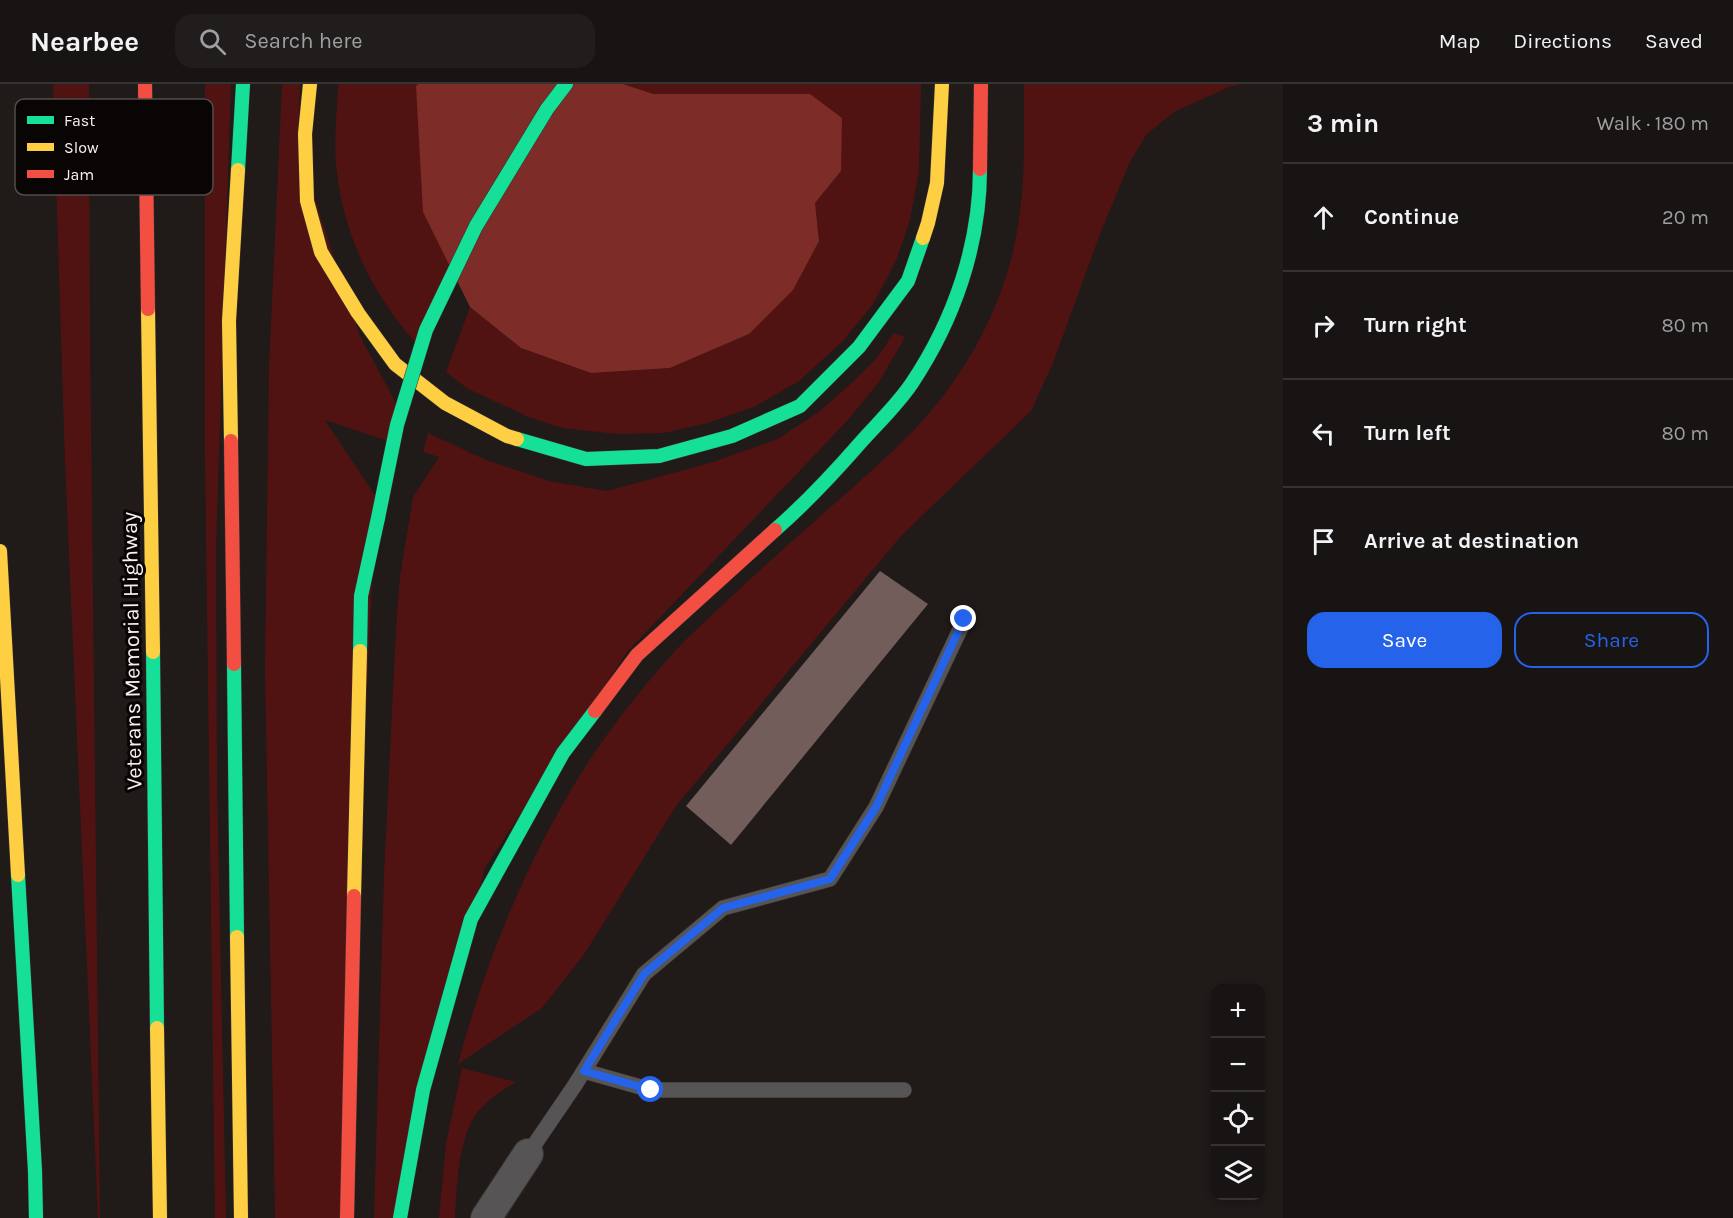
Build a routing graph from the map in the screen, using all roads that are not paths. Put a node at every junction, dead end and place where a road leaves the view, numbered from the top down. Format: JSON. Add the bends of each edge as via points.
{"nodes":[{"id":1,"x":145,"y":84,"type":"edge"},
{"id":2,"x":243,"y":84,"type":"edge"},
{"id":3,"x":310,"y":84,"type":"edge"},
{"id":4,"x":566,"y":84,"type":"edge"},
{"id":5,"x":942,"y":84,"type":"edge"},
{"id":6,"x":981,"y":84,"type":"edge"},
{"id":7,"x":145,"y":99,"type":"edge"},
{"id":8,"x":146,"y":195,"type":"edge"},
{"id":9,"x":0,"y":551,"type":"edge"},
{"id":10,"x":964,"y":619,"type":"dead end"},
{"id":11,"x":584,"y":1071,"type":"junction"},
{"id":12,"x":904,"y":1090,"type":"dead end"},
{"id":13,"x":528,"y":1154,"type":"joint"},
{"id":14,"x":36,"y":1218,"type":"edge"},
{"id":15,"x":160,"y":1218,"type":"edge"},
{"id":16,"x":241,"y":1218,"type":"edge"},
{"id":17,"x":347,"y":1218,"type":"edge"},
{"id":18,"x":400,"y":1218,"type":"edge"},
{"id":19,"x":486,"y":1218,"type":"edge"}],
"edges":[{"from":1,"to":7,"type":"highway","name":"Veterans Memorial Highway"},
{"from":2,"to":16,"type":"highway","via":[[229,321]]},
{"from":3,"to":5,"type":"highway","via":[[305,134],[307,201],[321,252],[394,364],[445,403],[507,436],[586,459],[659,456],[732,436],[800,406],[859,347],[908,281],[928,223],[937,183]]},
{"from":4,"to":17,"type":"highway","bridge":true,"via":[[476,226],[426,330],[398,425],[361,596]]},
{"from":6,"to":18,"type":"highway","via":[[980,199],[965,274],[939,338],[911,385],[835,472],[807,502],[637,655],[563,753],[471,919],[423,1090]]},
{"from":8,"to":15,"type":"highway","name":"Veterans Memorial Highway"},
{"from":9,"to":14,"type":"highway"},
{"from":10,"to":11,"type":"lane","via":[[876,807],[830,879],[723,908],[644,974]]},
{"from":11,"to":12,"type":"lane","via":[[651,1090]]},
{"from":11,"to":13,"type":"lane"},
{"from":13,"to":19,"type":"street"}]}
